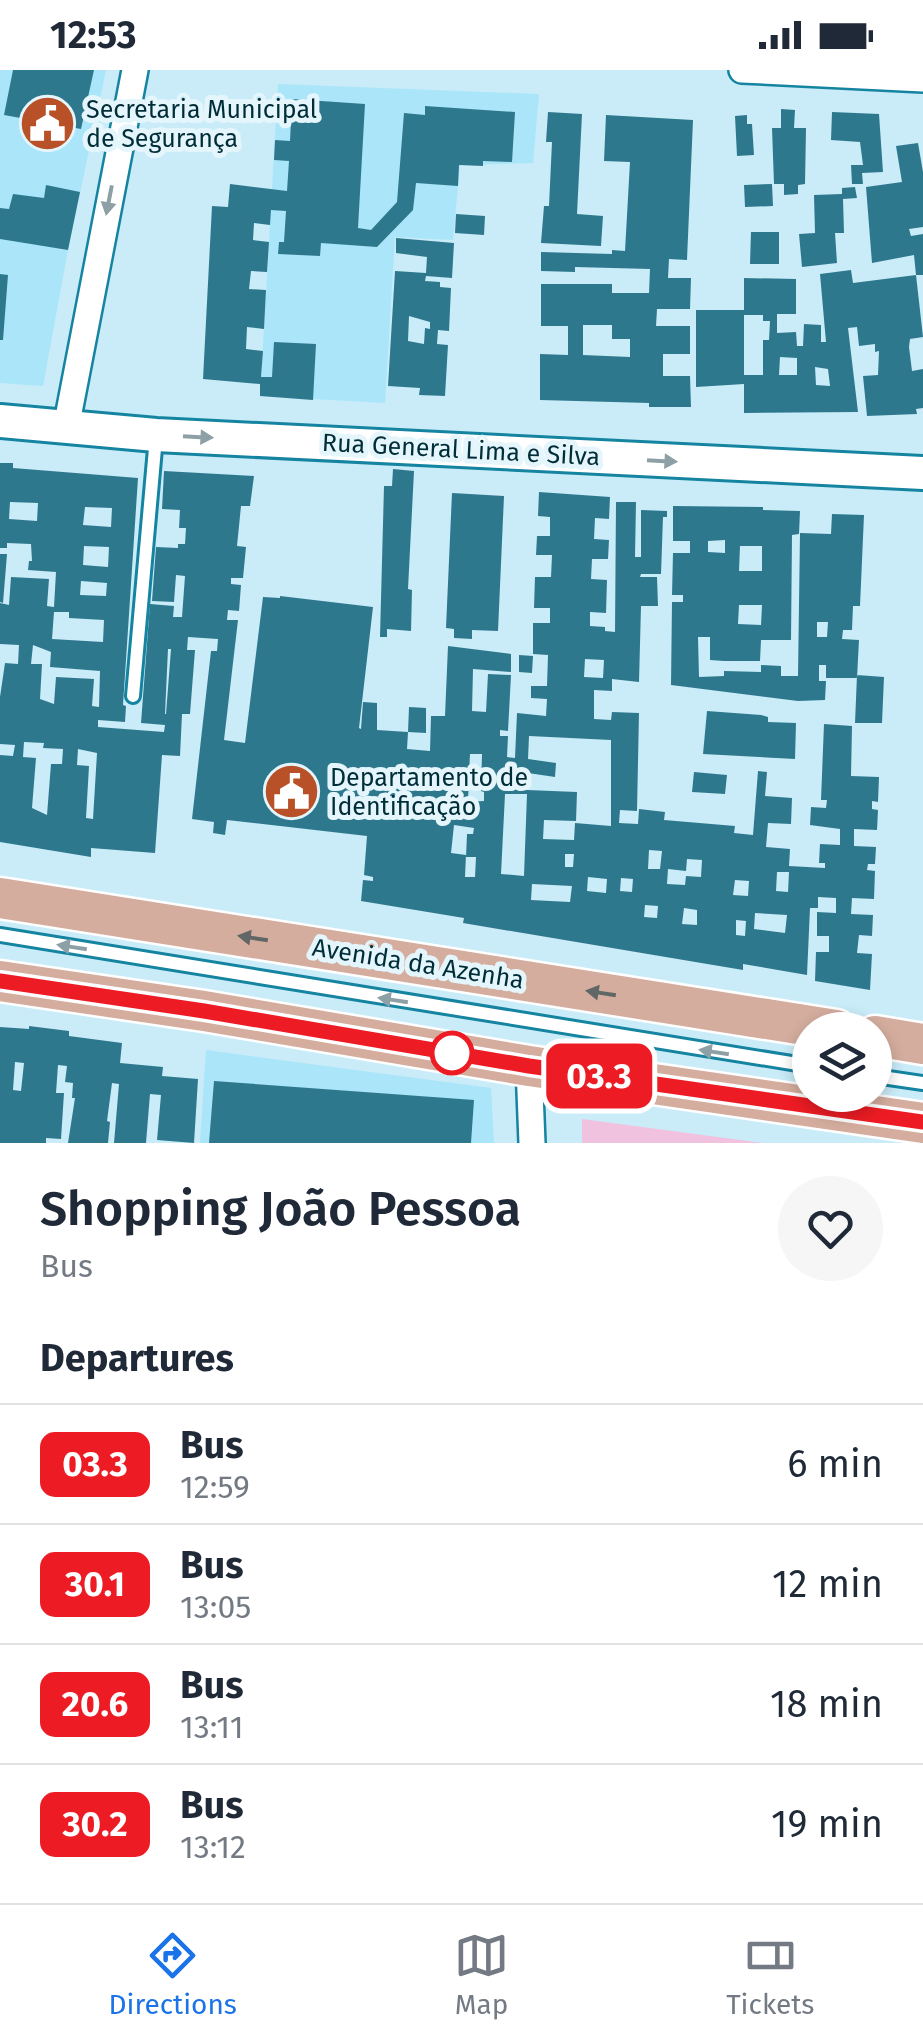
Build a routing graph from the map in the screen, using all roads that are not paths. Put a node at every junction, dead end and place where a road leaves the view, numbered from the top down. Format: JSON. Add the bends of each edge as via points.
{"nodes":[{"id":1,"x":135,"y":70,"type":"edge"},
{"id":2,"x":742,"y":70,"type":"edge"},
{"id":3,"x":923,"y":78,"type":"edge"},
{"id":4,"x":0,"y":422,"type":"edge"},
{"id":5,"x":66,"y":428,"type":"junction"},
{"id":6,"x":156,"y":434,"type":"junction"},
{"id":7,"x":923,"y":473,"type":"edge"},
{"id":8,"x":133,"y":696,"type":"dead end"},
{"id":9,"x":0,"y":898,"type":"edge"},
{"id":10,"x":0,"y":935,"type":"edge"},
{"id":11,"x":0,"y":981,"type":"edge"},
{"id":12,"x":792,"y":1023,"type":"edge"},
{"id":13,"x":892,"y":1039,"type":"edge"},
{"id":14,"x":923,"y":1044,"type":"edge"},
{"id":15,"x":792,"y":1063,"type":"edge"},
{"id":16,"x":529,"y":1066,"type":"junction"},
{"id":17,"x":892,"y":1078,"type":"edge"},
{"id":18,"x":923,"y":1083,"type":"edge"},
{"id":19,"x":923,"y":1122,"type":"edge"},
{"id":20,"x":532,"y":1143,"type":"edge"}],
"edges":[{"from":1,"to":5,"type":"street","one_way":true},
{"from":2,"to":3,"type":"street"},
{"from":4,"to":5,"type":"street","name":"Rua General Lima e Silva"},
{"from":5,"to":6,"type":"street","name":"Rua General Lima e Silva"},
{"from":6,"to":7,"type":"street","name":"Rua General Lima e Silva","one_way":true},
{"from":6,"to":8,"type":"lane"},
{"from":12,"to":9,"type":"main road","name":"Avenida da Azenha","one_way":true},
{"from":15,"to":10,"type":"lane","one_way":true},
{"from":11,"to":16,"type":"main road"},
{"from":13,"to":14,"type":"main road"},
{"from":16,"to":19,"type":"main road"},
{"from":16,"to":20,"type":"street"},
{"from":17,"to":18,"type":"lane"}]}
